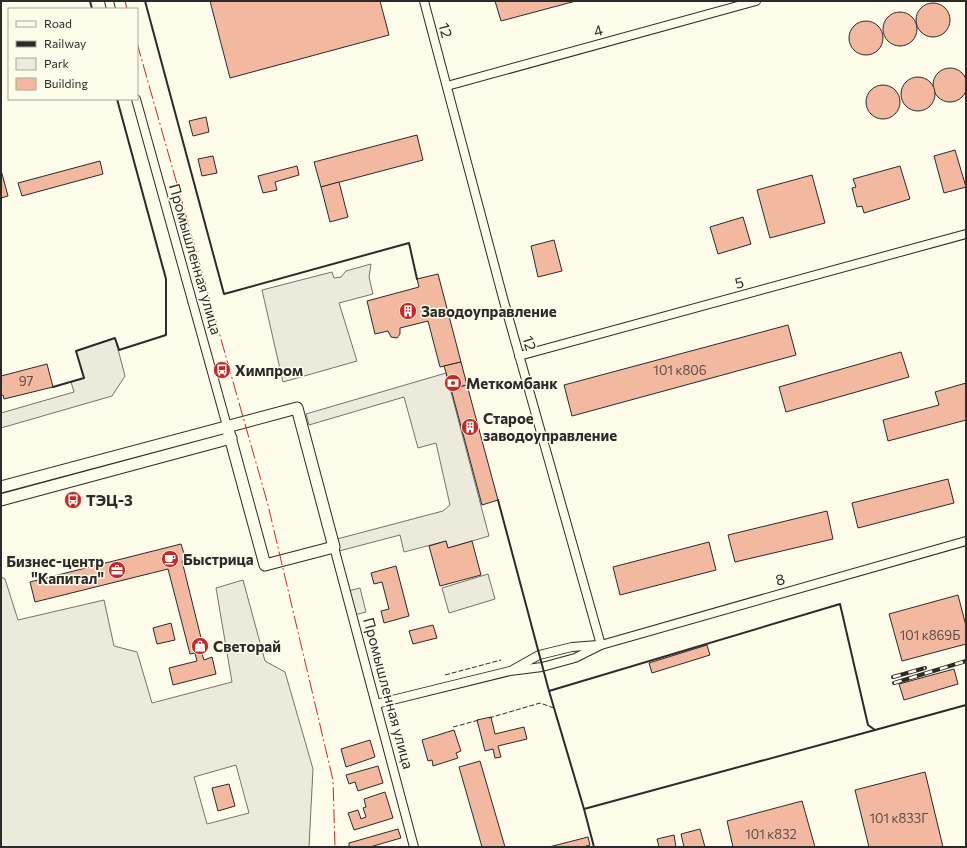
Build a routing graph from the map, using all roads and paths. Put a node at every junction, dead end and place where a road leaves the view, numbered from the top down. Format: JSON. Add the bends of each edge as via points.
{"nodes":[{"id":1,"x":424,"y":1,"type":"edge"},
{"id":2,"x":756,"y":1,"type":"edge"},
{"id":3,"x":447,"y":86,"type":"junction"},
{"id":4,"x":136,"y":100,"type":"edge"},
{"id":5,"x":966,"y":234,"type":"edge"},
{"id":6,"x":519,"y":356,"type":"junction"},
{"id":7,"x":227,"y":426,"type":"junction"},
{"id":8,"x":230,"y":438,"type":"junction"},
{"id":9,"x":98,"y":461,"type":"junction"},
{"id":10,"x":101,"y":473,"type":"junction"},
{"id":11,"x":1,"y":487,"type":"edge"},
{"id":12,"x":1,"y":500,"type":"edge"},
{"id":13,"x":966,"y":541,"type":"edge"},
{"id":14,"x":334,"y":547,"type":"junction"},
{"id":15,"x":601,"y":645,"type":"junction"},
{"id":16,"x":510,"y":671,"type":"junction"},
{"id":17,"x":376,"y":704,"type":"junction"},
{"id":18,"x":414,"y":847,"type":"edge"}],
"edges":[{"from":1,"to":3,"type":"street","name":"12"},
{"from":2,"to":3,"type":"street","name":"4"},
{"from":3,"to":6,"type":"street","name":"12"},
{"from":4,"to":7,"type":"street","name":"Промышленная улица"},
{"from":5,"to":6,"type":"street","name":"5"},
{"from":6,"to":15,"type":"street","name":"12"},
{"from":7,"to":8,"type":"street","name":"Промышленная улица"},
{"from":7,"to":9,"type":"street","name":"Промышленная улица"},
{"from":7,"to":14,"type":"street","name":"Промышленная улица","via":[[297,408]]},
{"from":8,"to":10,"type":"street"},
{"from":8,"to":14,"type":"street","name":"Промышленная улица","via":[[265,565]]},
{"from":9,"to":10,"type":"street"},
{"from":9,"to":11,"type":"street","name":"Промышленная улица"},
{"from":10,"to":12,"type":"street"},
{"from":13,"to":15,"type":"street","name":"8"},
{"from":14,"to":17,"type":"street","name":"Промышленная улица"},
{"from":15,"to":16,"type":"street","via":[[575,658],[542,667]]},
{"from":15,"to":16,"type":"street","via":[[572,647],[539,655]]},
{"from":16,"to":17,"type":"street"},
{"from":17,"to":18,"type":"street","name":"Промышленная улица"}]}
